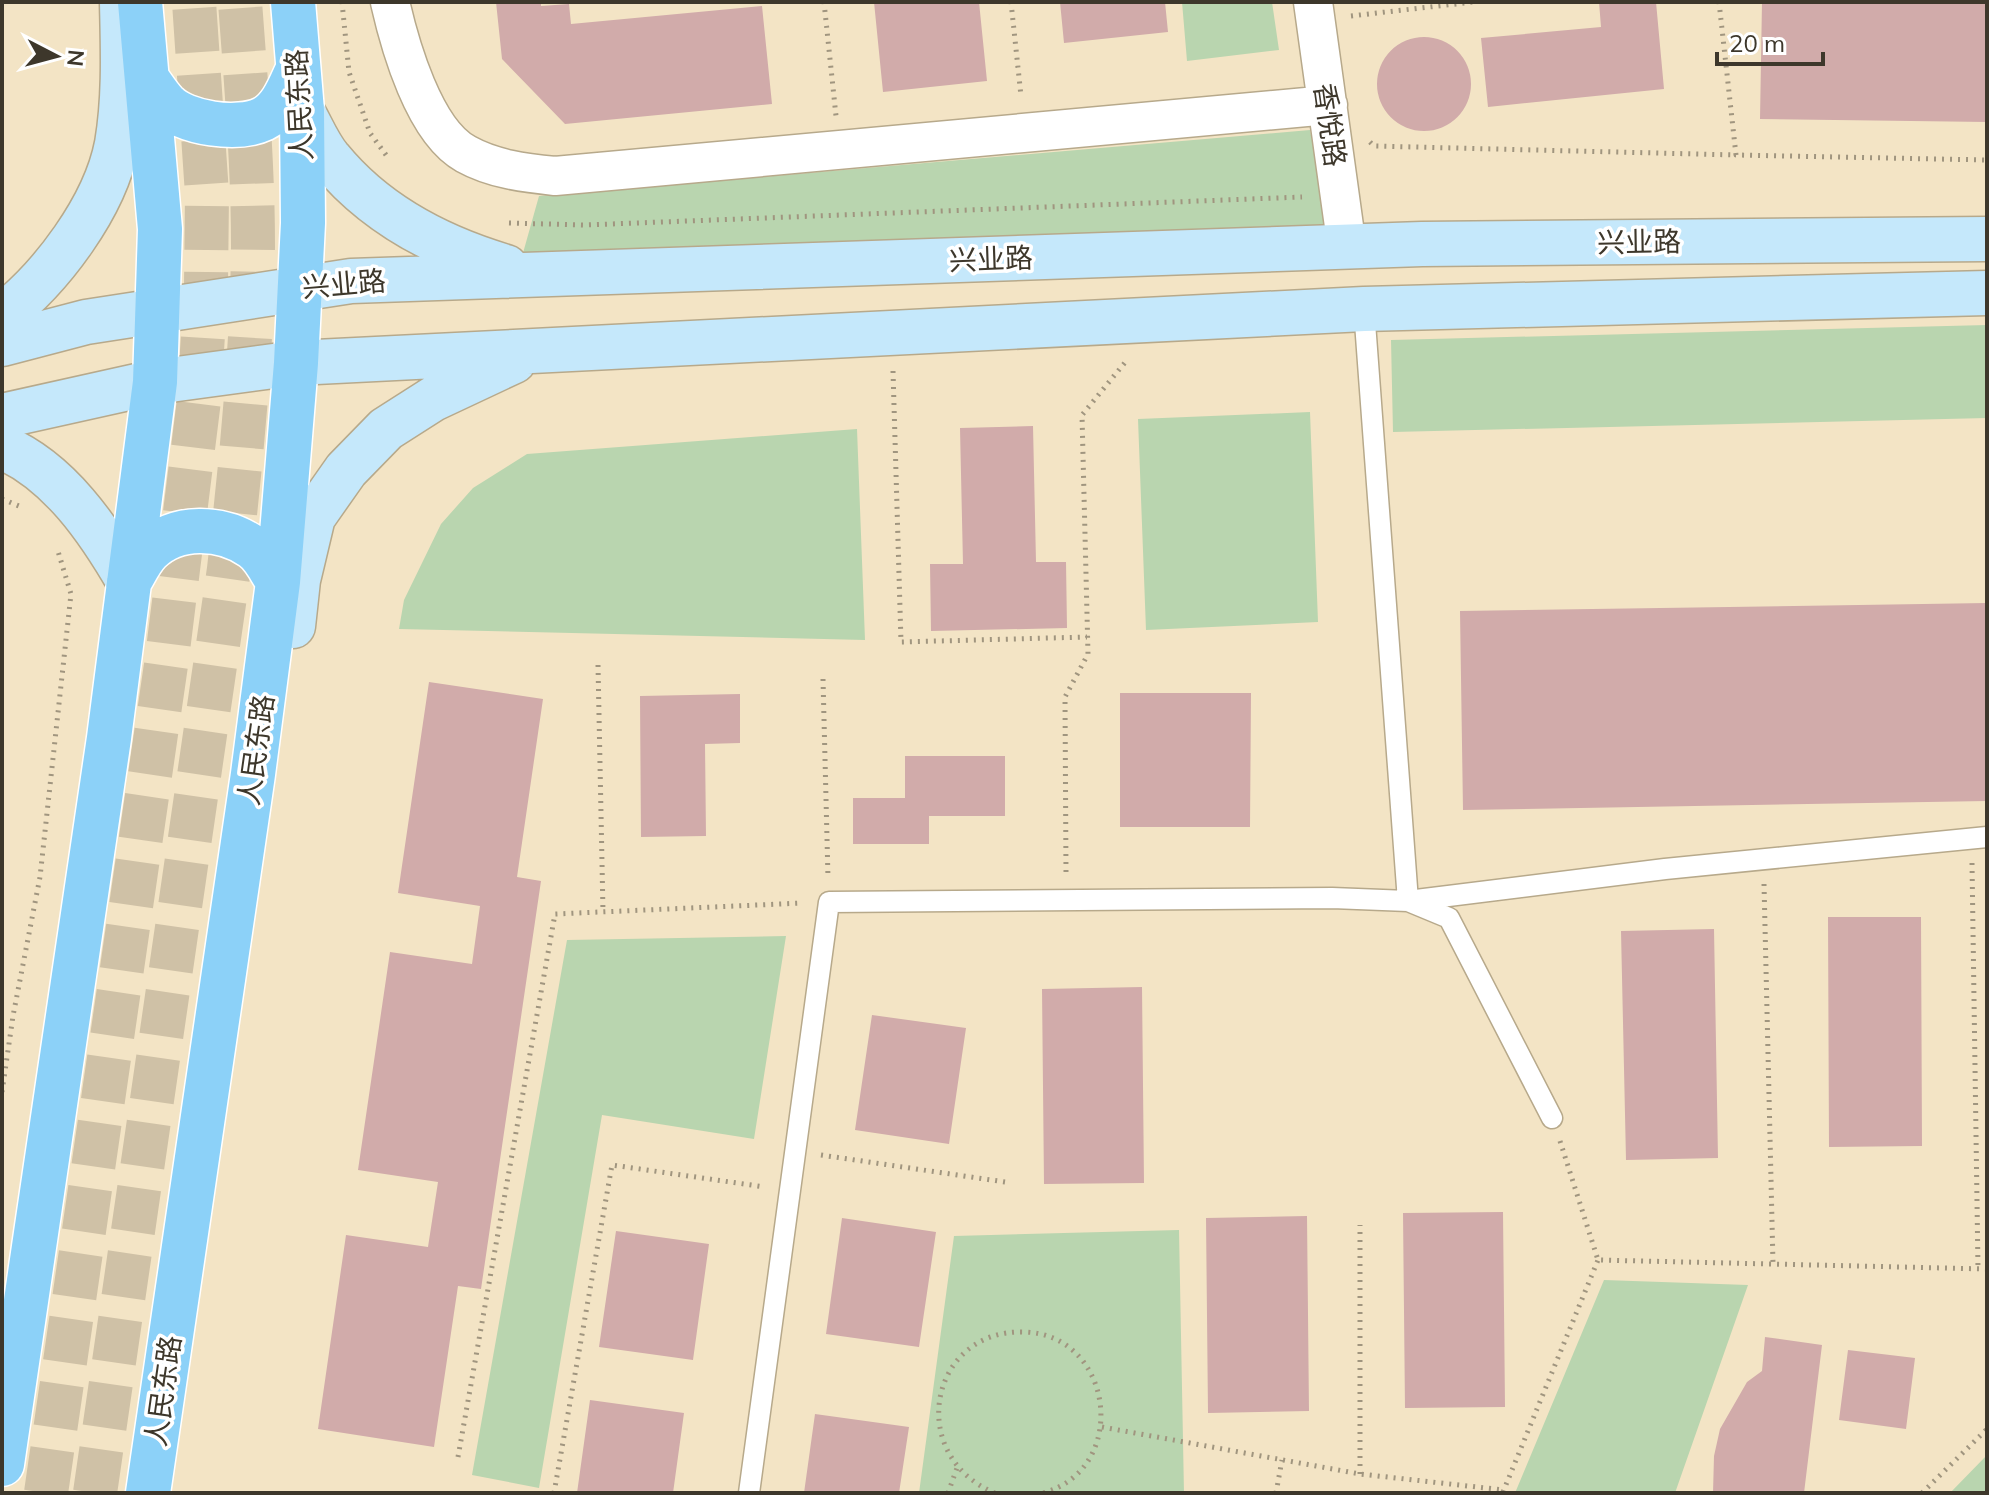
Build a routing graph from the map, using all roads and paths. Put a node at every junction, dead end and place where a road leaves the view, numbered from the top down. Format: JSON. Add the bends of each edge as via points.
{"nodes":[{"id":1,"x":122,"y":2,"type":"edge"},
{"id":2,"x":140,"y":2,"type":"edge"},
{"id":3,"x":293,"y":2,"type":"edge"},
{"id":4,"x":390,"y":2,"type":"edge"},
{"id":5,"x":824,"y":2,"type":"edge"},
{"id":6,"x":1011,"y":2,"type":"edge"},
{"id":7,"x":1473,"y":2,"type":"edge"},
{"id":8,"x":1719,"y":2,"type":"edge"},
{"id":9,"x":1314,"y":11,"type":"edge"},
{"id":10,"x":147,"y":79,"type":"junction"},
{"id":11,"x":300,"y":90,"type":"junction"},
{"id":12,"x":1328,"y":105,"type":"junction"},
{"id":13,"x":1025,"y":133,"type":"junction"},
{"id":14,"x":840,"y":150,"type":"junction"},
{"id":15,"x":1736,"y":155,"type":"junction"},
{"id":16,"x":1987,"y":160,"type":"edge"},
{"id":17,"x":1987,"y":239,"type":"edge"},
{"id":18,"x":1347,"y":248,"type":"junction"},
{"id":19,"x":531,"y":275,"type":"junction"},
{"id":20,"x":300,"y":287,"type":"junction"},
{"id":21,"x":1987,"y":293,"type":"edge"},
{"id":22,"x":1364,"y":309,"type":"junction"},
{"id":23,"x":159,"y":310,"type":"junction"},
{"id":24,"x":2,"y":316,"type":"edge"},
{"id":25,"x":1161,"y":319,"type":"junction"},
{"id":26,"x":892,"y":334,"type":"junction"},
{"id":27,"x":2,"y":344,"type":"edge"},
{"id":28,"x":533,"y":351,"type":"junction"},
{"id":29,"x":296,"y":363,"type":"junction"},
{"id":30,"x":155,"y":382,"type":"junction"},
{"id":31,"x":2,"y":416,"type":"edge"},
{"id":32,"x":2,"y":447,"type":"edge"},
{"id":33,"x":2,"y":499,"type":"edge"},
{"id":34,"x":25,"y":508,"type":"dead end"},
{"id":35,"x":56,"y":543,"type":"dead end"},
{"id":36,"x":129,"y":582,"type":"junction"},
{"id":37,"x":278,"y":582,"type":"junction"},
{"id":38,"x":1087,"y":637,"type":"junction"},
{"id":39,"x":598,"y":665,"type":"dead end"},
{"id":40,"x":823,"y":679,"type":"dead end"},
{"id":41,"x":250,"y":798,"type":"junction"},
{"id":42,"x":1979,"y":838,"type":"edge"},
{"id":43,"x":1763,"y":859,"type":"junction"},
{"id":44,"x":1066,"y":900,"type":"junction"},
{"id":45,"x":1408,"y":901,"type":"junction"},
{"id":46,"x":829,"y":902,"type":"junction"},
{"id":47,"x":603,"y":912,"type":"junction"},
{"id":48,"x":2,"y":1092,"type":"edge"},
{"id":49,"x":1552,"y":1118,"type":"joint"},
{"id":50,"x":795,"y":1151,"type":"junction"},
{"id":51,"x":1005,"y":1182,"type":"dead end"},
{"id":52,"x":790,"y":1191,"type":"junction"},
{"id":53,"x":1360,"y":1225,"type":"dead end"},
{"id":54,"x":1598,"y":1260,"type":"junction"},
{"id":55,"x":1773,"y":1264,"type":"junction"},
{"id":56,"x":1978,"y":1269,"type":"junction"},
{"id":57,"x":1987,"y":1269,"type":"edge"},
{"id":58,"x":1102,"y":1427,"type":"junction"},
{"id":59,"x":1987,"y":1429,"type":"edge"},
{"id":60,"x":458,"y":1457,"type":"dead end"},
{"id":61,"x":1282,"y":1460,"type":"junction"},
{"id":62,"x":2,"y":1464,"type":"edge"},
{"id":63,"x":957,"y":1468,"type":"junction"},
{"id":64,"x":1360,"y":1474,"type":"junction"},
{"id":65,"x":1503,"y":1492,"type":"edge"},
{"id":66,"x":148,"y":1493,"type":"edge"},
{"id":67,"x":554,"y":1493,"type":"edge"},
{"id":68,"x":749,"y":1493,"type":"edge"},
{"id":69,"x":948,"y":1493,"type":"edge"},
{"id":70,"x":995,"y":1493,"type":"edge"},
{"id":71,"x":1043,"y":1493,"type":"edge"},
{"id":72,"x":1276,"y":1493,"type":"edge"},
{"id":73,"x":1922,"y":1493,"type":"edge"}],
"edges":[{"from":1,"to":24,"type":"main road","via":[[123,96],[116,147],[101,193],[52,267]]},
{"from":2,"to":10,"type":"main road"},
{"from":3,"to":11,"type":"main road","name":"人民东路"},
{"from":4,"to":14,"type":"street","via":[[415,82],[435,120],[463,152],[484,162],[555,176]]},
{"from":5,"to":14,"type":"path"},
{"from":6,"to":13,"type":"path"},
{"from":7,"to":9,"type":"path"},
{"from":8,"to":15,"type":"path"},
{"from":9,"to":12,"type":"street","name":"香悅路"},
{"from":10,"to":11,"type":"main road","via":[[167,106],[190,119],[233,125],[263,119]]},
{"from":10,"to":23,"type":"main road","via":[[160,229]]},
{"from":11,"to":19,"type":"main road","via":[[328,157],[368,198],[420,233],[469,256]]},
{"from":11,"to":20,"type":"main road","name":"人民东路"},
{"from":12,"to":13,"type":"street"},
{"from":12,"to":15,"type":"path","via":[[1374,146]]},
{"from":12,"to":18,"type":"street","name":"香悅路"},
{"from":13,"to":14,"type":"street"},
{"from":15,"to":16,"type":"path"},
{"from":17,"to":18,"type":"main road","name":"兴业路"},
{"from":18,"to":19,"type":"main road","name":"兴业路"},
{"from":19,"to":20,"type":"main road","name":"兴业路"},
{"from":20,"to":23,"type":"main road","name":"兴业路"},
{"from":20,"to":29,"type":"main road","name":"人民东路"},
{"from":21,"to":22,"type":"main road"},
{"from":22,"to":25,"type":"main road"},
{"from":22,"to":45,"type":"lane"},
{"from":23,"to":27,"type":"main road","name":"兴业路"},
{"from":23,"to":30,"type":"main road"},
{"from":25,"to":26,"type":"main road"},
{"from":25,"to":38,"type":"path","via":[[1082,415]]},
{"from":26,"to":28,"type":"main road"},
{"from":26,"to":38,"type":"path","via":[[901,642]]},
{"from":28,"to":29,"type":"main road"},
{"from":28,"to":41,"type":"main road","via":[[433,399],[386,429],[346,470],[313,517],[278,718]]},
{"from":29,"to":30,"type":"main road"},
{"from":29,"to":37,"type":"main road","name":"人民东路"},
{"from":30,"to":31,"type":"main road"},
{"from":30,"to":36,"type":"main road"},
{"from":32,"to":36,"type":"main road","via":[[58,486],[103,538]]},
{"from":33,"to":34,"type":"path"},
{"from":35,"to":48,"type":"path","via":[[71,594],[40,877]]},
{"from":36,"to":37,"type":"main road","via":[[148,552],[169,536],[199,530],[220,531],[252,546]]},
{"from":36,"to":62,"type":"main road"},
{"from":37,"to":41,"type":"main road","name":"人民东路"},
{"from":38,"to":44,"type":"path","via":[[1088,654],[1065,697]]},
{"from":39,"to":47,"type":"path"},
{"from":40,"to":46,"type":"path"},
{"from":41,"to":66,"type":"main road","name":"人民东路"},
{"from":42,"to":43,"type":"lane"},
{"from":42,"to":56,"type":"path"},
{"from":43,"to":45,"type":"lane"},
{"from":43,"to":55,"type":"path"},
{"from":44,"to":45,"type":"lane"},
{"from":44,"to":46,"type":"lane"},
{"from":45,"to":49,"type":"lane","via":[[1449,918]]},
{"from":46,"to":47,"type":"path"},
{"from":46,"to":50,"type":"lane"},
{"from":47,"to":60,"type":"path","via":[[555,914]]},
{"from":49,"to":54,"type":"path"},
{"from":50,"to":51,"type":"path"},
{"from":50,"to":52,"type":"lane"},
{"from":52,"to":67,"type":"path","via":[[612,1165]]},
{"from":52,"to":68,"type":"lane"},
{"from":53,"to":64,"type":"path"},
{"from":54,"to":55,"type":"path"},
{"from":54,"to":65,"type":"path"},
{"from":55,"to":56,"type":"path"},
{"from":56,"to":57,"type":"path"},
{"from":58,"to":61,"type":"path"},
{"from":58,"to":63,"type":"path","via":[[1097,1387],[1075,1353],[1052,1338],[1025,1331],[998,1335],[973,1346],[953,1366],[941,1390],[937,1417],[943,1444]]},
{"from":58,"to":71,"type":"path","via":[[1093,1453],[1077,1474]]},
{"from":59,"to":73,"type":"path"},
{"from":61,"to":64,"type":"path"},
{"from":61,"to":72,"type":"path"},
{"from":63,"to":69,"type":"path"},
{"from":63,"to":70,"type":"path"},
{"from":64,"to":65,"type":"path"}]}
